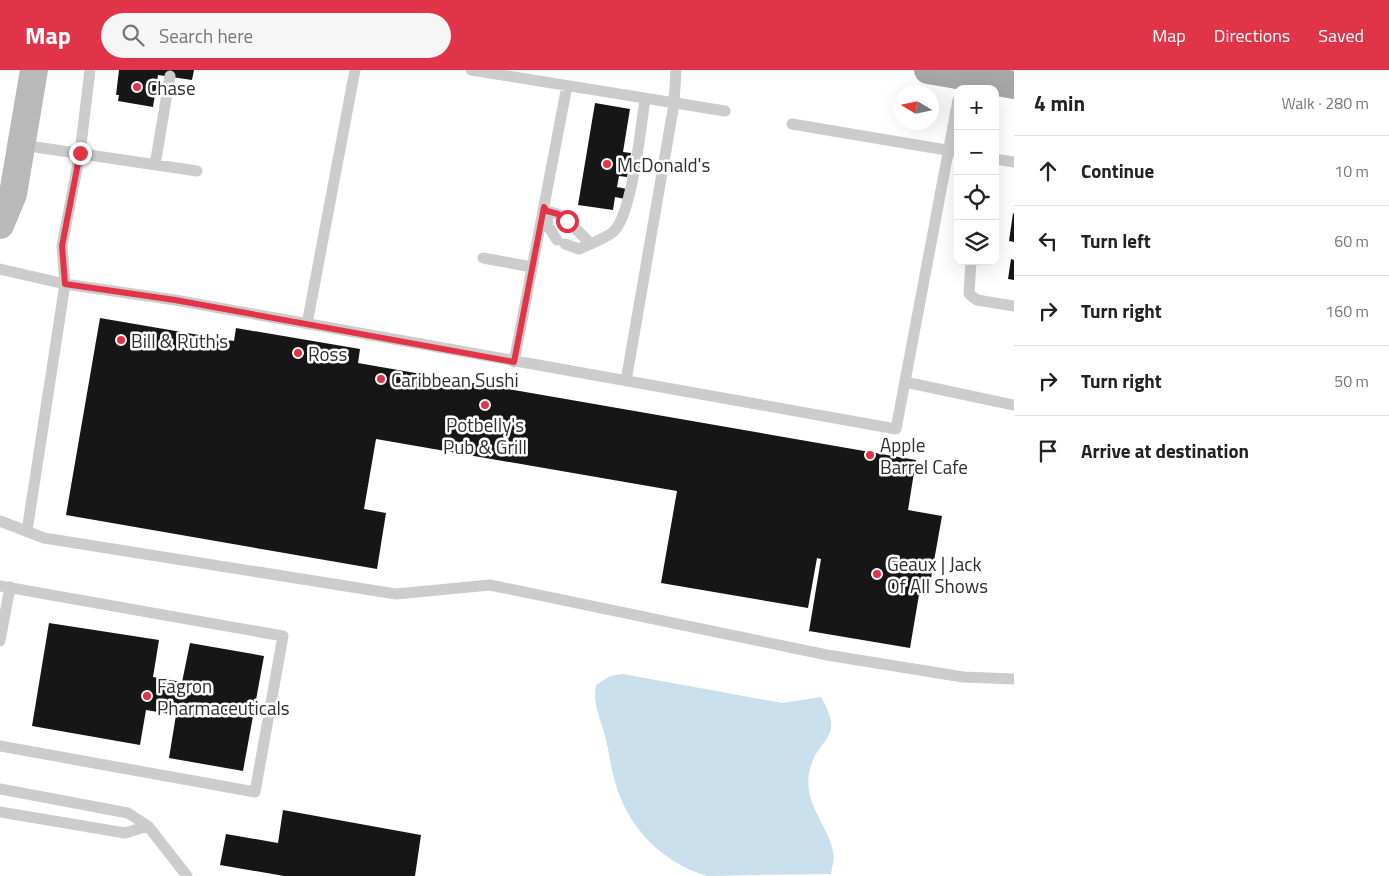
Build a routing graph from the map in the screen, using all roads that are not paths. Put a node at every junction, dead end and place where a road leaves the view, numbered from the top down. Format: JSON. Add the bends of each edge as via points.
{"nodes":[{"id":1,"x":34,"y":70,"type":"edge"},
{"id":2,"x":90,"y":70,"type":"edge"},
{"id":3,"x":355,"y":70,"type":"edge"},
{"id":4,"x":471,"y":70,"type":"edge"},
{"id":5,"x":676,"y":70,"type":"edge"},
{"id":6,"x":928,"y":70,"type":"edge"},
{"id":7,"x":170,"y":76,"type":"dead end"},
{"id":8,"x":955,"y":85,"type":"edge"},
{"id":9,"x":1014,"y":85,"type":"edge"},
{"id":10,"x":567,"y":86,"type":"junction"},
{"id":11,"x":999,"y":86,"type":"edge"},
{"id":12,"x":645,"y":99,"type":"junction"},
{"id":13,"x":674,"y":104,"type":"junction"},
{"id":14,"x":725,"y":111,"type":"dead end"},
{"id":15,"x":792,"y":124,"type":"dead end"},
{"id":16,"x":955,"y":130,"type":"edge"},
{"id":17,"x":22,"y":145,"type":"junction"},
{"id":18,"x":953,"y":151,"type":"edge"},
{"id":19,"x":80,"y":153,"type":"junction"},
{"id":20,"x":999,"y":160,"type":"edge"},
{"id":21,"x":1014,"y":162,"type":"edge"},
{"id":22,"x":155,"y":165,"type":"junction"},
{"id":23,"x":197,"y":171,"type":"dead end"},
{"id":24,"x":545,"y":209,"type":"junction"},
{"id":25,"x":0,"y":225,"type":"edge"},
{"id":26,"x":591,"y":244,"type":"junction"},
{"id":27,"x":483,"y":258,"type":"dead end"},
{"id":28,"x":972,"y":265,"type":"edge"},
{"id":29,"x":532,"y":267,"type":"junction"},
{"id":30,"x":0,"y":270,"type":"edge"},
{"id":31,"x":65,"y":284,"type":"junction"},
{"id":32,"x":1014,"y":306,"type":"edge"},
{"id":33,"x":307,"y":324,"type":"junction"},
{"id":34,"x":514,"y":362,"type":"junction"},
{"id":35,"x":626,"y":381,"type":"junction"},
{"id":36,"x":905,"y":382,"type":"junction"},
{"id":37,"x":1014,"y":405,"type":"edge"},
{"id":38,"x":0,"y":521,"type":"edge"},
{"id":39,"x":27,"y":531,"type":"junction"},
{"id":40,"x":5,"y":587,"type":"edge"},
{"id":41,"x":0,"y":641,"type":"edge"},
{"id":42,"x":1014,"y":679,"type":"edge"},
{"id":43,"x":0,"y":746,"type":"edge"},
{"id":44,"x":0,"y":789,"type":"edge"},
{"id":45,"x":0,"y":812,"type":"edge"},
{"id":46,"x":148,"y":826,"type":"junction"},
{"id":47,"x":187,"y":876,"type":"edge"}],
"edges":[{"from":1,"to":17,"type":"main road"},
{"from":2,"to":19,"type":"lane"},
{"from":3,"to":33,"type":"lane"},
{"from":4,"to":10,"type":"lane"},
{"from":5,"to":13,"type":"lane"},
{"from":6,"to":8,"type":"main road"},
{"from":7,"to":22,"type":"lane"},
{"from":9,"to":11,"type":"main road"},
{"from":10,"to":12,"type":"lane"},
{"from":10,"to":24,"type":"lane"},
{"from":12,"to":13,"type":"lane"},
{"from":12,"to":26,"type":"lane","via":[[625,214],[614,231]]},
{"from":13,"to":14,"type":"lane"},
{"from":13,"to":35,"type":"lane"},
{"from":15,"to":18,"type":"lane"},
{"from":16,"to":18,"type":"lane"},
{"from":17,"to":19,"type":"lane"},
{"from":17,"to":25,"type":"main road","via":[[13,194]]},
{"from":18,"to":36,"type":"lane"},
{"from":19,"to":22,"type":"lane"},
{"from":19,"to":31,"type":"lane","via":[[62,246]]},
{"from":20,"to":21,"type":"lane"},
{"from":22,"to":23,"type":"lane"},
{"from":24,"to":26,"type":"lane","via":[[558,214]]},
{"from":24,"to":26,"type":"lane","via":[[548,226],[561,242],[579,249]]},
{"from":24,"to":29,"type":"lane"},
{"from":27,"to":29,"type":"lane"},
{"from":28,"to":32,"type":"lane","via":[[969,294],[977,300]]},
{"from":29,"to":34,"type":"lane"},
{"from":30,"to":31,"type":"lane"},
{"from":31,"to":33,"type":"lane"},
{"from":31,"to":39,"type":"lane"},
{"from":33,"to":34,"type":"lane"},
{"from":34,"to":35,"type":"lane"},
{"from":35,"to":36,"type":"lane","via":[[896,429]]},
{"from":36,"to":37,"type":"lane"},
{"from":38,"to":39,"type":"lane"},
{"from":39,"to":42,"type":"lane","via":[[44,538],[396,594],[490,585],[827,655],[963,677]]},
{"from":40,"to":41,"type":"lane"},
{"from":40,"to":43,"type":"lane","via":[[283,636],[255,792]]},
{"from":44,"to":46,"type":"lane","via":[[128,813]]},
{"from":45,"to":46,"type":"lane","via":[[125,834]]},
{"from":46,"to":47,"type":"lane"}]}
